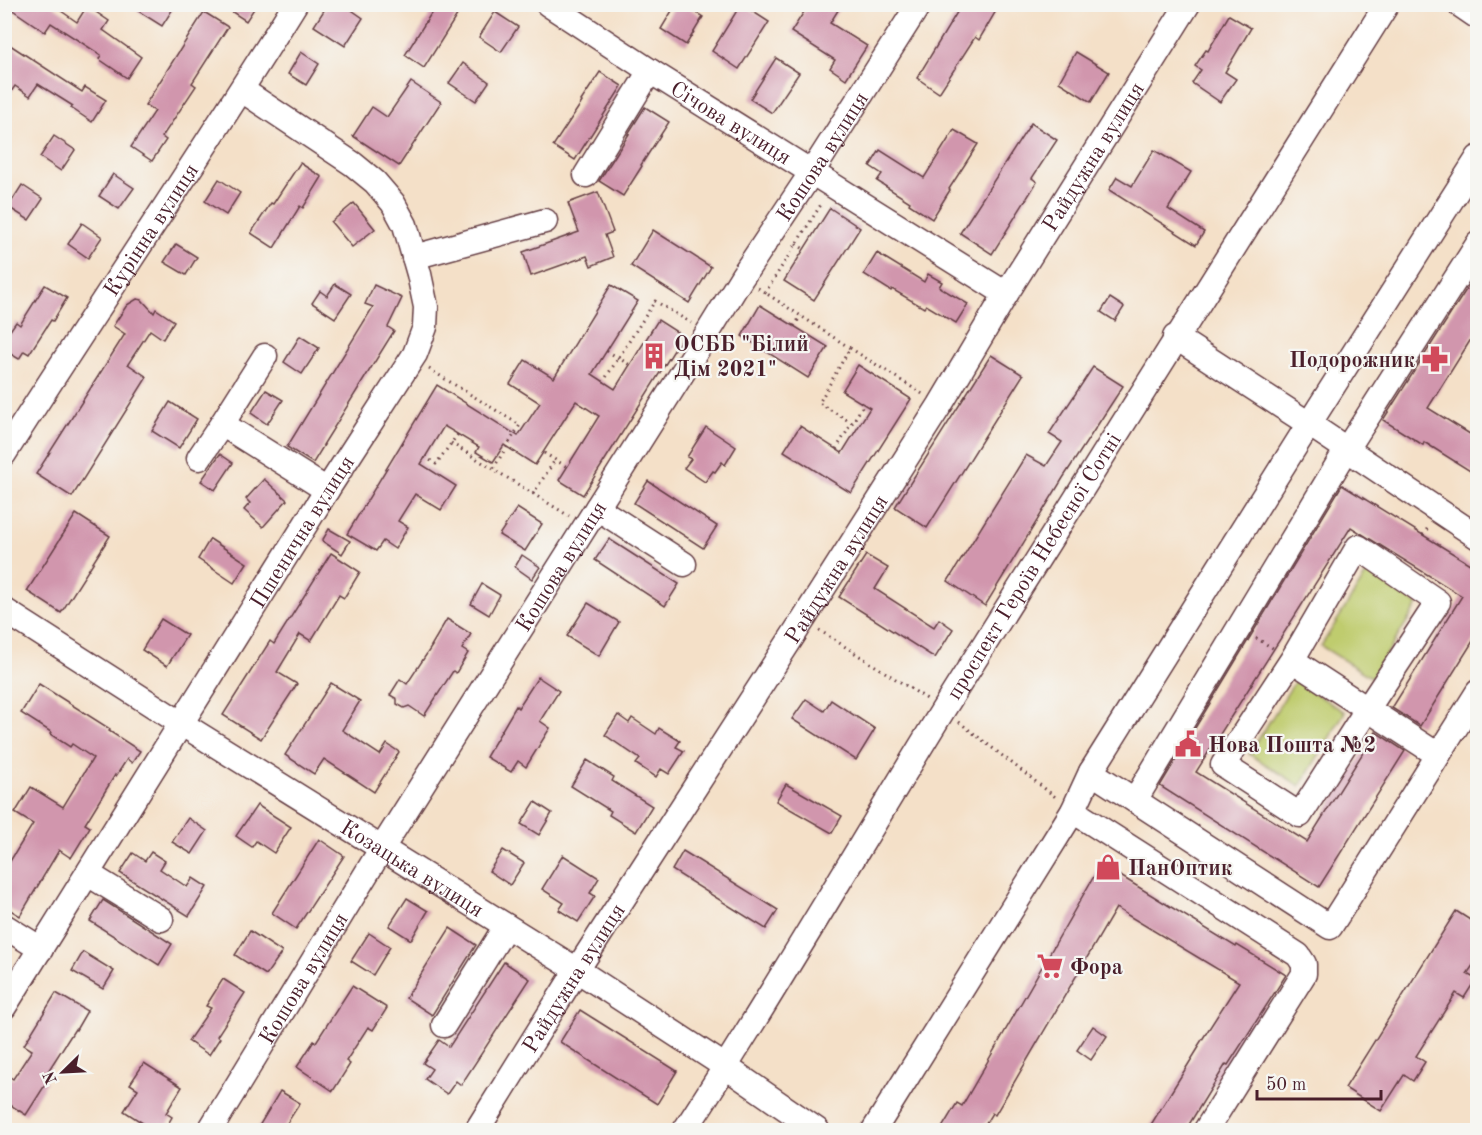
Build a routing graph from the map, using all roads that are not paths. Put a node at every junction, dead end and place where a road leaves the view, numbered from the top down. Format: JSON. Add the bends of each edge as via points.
{"nodes":[{"id":1,"x":295,"y":4,"type":"edge"},
{"id":2,"x":548,"y":4,"type":"edge"},
{"id":3,"x":919,"y":4,"type":"edge"},
{"id":4,"x":1188,"y":4,"type":"edge"},
{"id":5,"x":1387,"y":4,"type":"edge"},
{"id":6,"x":1459,"y":4,"type":"edge"},
{"id":7,"x":1478,"y":17,"type":"edge"},
{"id":8,"x":650,"y":70,"type":"junction"},
{"id":9,"x":242,"y":90,"type":"junction"},
{"id":10,"x":1478,"y":158,"type":"edge"},
{"id":11,"x":812,"y":172,"type":"junction"},
{"id":12,"x":586,"y":175,"type":"dead end"},
{"id":13,"x":545,"y":221,"type":"dead end"},
{"id":14,"x":1478,"y":244,"type":"edge"},
{"id":15,"x":414,"y":257,"type":"junction"},
{"id":16,"x":1006,"y":294,"type":"junction"},
{"id":17,"x":1175,"y":337,"type":"junction"},
{"id":18,"x":265,"y":356,"type":"dead end"},
{"id":19,"x":1309,"y":423,"type":"junction"},
{"id":20,"x":222,"y":424,"type":"junction"},
{"id":21,"x":1347,"y":449,"type":"junction"},
{"id":22,"x":4,"y":454,"type":"edge"},
{"id":23,"x":199,"y":458,"type":"dead end"},
{"id":24,"x":327,"y":490,"type":"junction"},
{"id":25,"x":591,"y":518,"type":"junction"},
{"id":26,"x":1478,"y":537,"type":"edge"},
{"id":27,"x":684,"y":564,"type":"dead end"},
{"id":28,"x":4,"y":610,"type":"edge"},
{"id":29,"x":1292,"y":660,"type":"junction"},
{"id":30,"x":1478,"y":692,"type":"edge"},
{"id":31,"x":1368,"y":708,"type":"junction"},
{"id":32,"x":182,"y":724,"type":"junction"},
{"id":33,"x":1438,"y":755,"type":"junction"},
{"id":34,"x":1091,"y":772,"type":"junction"},
{"id":35,"x":1136,"y":800,"type":"junction"},
{"id":36,"x":1073,"y":812,"type":"junction"},
{"id":37,"x":382,"y":848,"type":"junction"},
{"id":38,"x":88,"y":874,"type":"junction"},
{"id":39,"x":161,"y":919,"type":"dead end"},
{"id":40,"x":4,"y":926,"type":"edge"},
{"id":41,"x":507,"y":926,"type":"junction"},
{"id":42,"x":41,"y":949,"type":"junction"},
{"id":43,"x":577,"y":970,"type":"junction"},
{"id":44,"x":4,"y":1007,"type":"edge"},
{"id":45,"x":444,"y":1025,"type":"dead end"},
{"id":46,"x":726,"y":1067,"type":"junction"},
{"id":47,"x":210,"y":1131,"type":"edge"},
{"id":48,"x":477,"y":1131,"type":"edge"},
{"id":49,"x":685,"y":1131,"type":"edge"},
{"id":50,"x":817,"y":1131,"type":"edge"},
{"id":51,"x":874,"y":1131,"type":"edge"},
{"id":52,"x":1206,"y":1131,"type":"edge"}],
"edges":[{"from":1,"to":9,"type":"street","name":"Курінна вулиця"},
{"from":2,"to":8,"type":"street","name":"Січова вулиця"},
{"from":3,"to":11,"type":"street","name":"Кошова вулиця"},
{"from":4,"to":16,"type":"street","name":"Райдужна вулиця"},
{"from":5,"to":17,"type":"street","name":"проспект Героїв Небесної Сотні"},
{"from":6,"to":7,"type":"street"},
{"from":8,"to":11,"type":"street","name":"Січова вулиця"},
{"from":8,"to":12,"type":"street"},
{"from":9,"to":15,"type":"street","name":"Пшенична вулиця","via":[[375,182],[405,225]]},
{"from":9,"to":22,"type":"street","name":"Курінна вулиця"},
{"from":10,"to":19,"type":"street"},
{"from":11,"to":16,"type":"street","name":"Січова вулиця"},
{"from":11,"to":25,"type":"street","name":"Кошова вулиця"},
{"from":13,"to":15,"type":"street"},
{"from":14,"to":21,"type":"street"},
{"from":15,"to":24,"type":"street","name":"Пшенична вулиця","via":[[426,307],[425,327],[412,358]]},
{"from":16,"to":43,"type":"street","name":"Райдужна вулиця","via":[[940,405]]},
{"from":17,"to":19,"type":"street"},
{"from":17,"to":46,"type":"street","name":"проспект Героїв Небесної Сотні"},
{"from":18,"to":20,"type":"street"},
{"from":19,"to":21,"type":"street"},
{"from":19,"to":34,"type":"street"},
{"from":20,"to":23,"type":"street"},
{"from":20,"to":24,"type":"street"},
{"from":21,"to":26,"type":"street"},
{"from":21,"to":35,"type":"street"},
{"from":24,"to":32,"type":"street","name":"Пшенична вулиця"},
{"from":25,"to":27,"type":"street"},
{"from":25,"to":37,"type":"street","name":"Кошова вулиця"},
{"from":28,"to":32,"type":"street","name":"Козацька вулиця"},
{"from":29,"to":31,"type":"street"},
{"from":29,"to":31,"type":"street","via":[[1223,765],[1300,815]]},
{"from":29,"to":31,"type":"street","via":[[1358,547],[1438,602]]},
{"from":30,"to":33,"type":"street"},
{"from":31,"to":33,"type":"street"},
{"from":32,"to":37,"type":"street","name":"Козацька вулиця"},
{"from":32,"to":38,"type":"street","name":"Пшенична вулиця"},
{"from":33,"to":35,"type":"street","via":[[1330,927]]},
{"from":34,"to":35,"type":"street"},
{"from":34,"to":36,"type":"street"},
{"from":36,"to":51,"type":"street"},
{"from":36,"to":52,"type":"street","via":[[1298,955],[1304,964],[1304,974]]},
{"from":37,"to":41,"type":"street","name":"Козацька вулиця"},
{"from":37,"to":47,"type":"street","name":"Кошова вулиця"},
{"from":38,"to":39,"type":"street"},
{"from":38,"to":42,"type":"street","name":"Пшенична вулиця"},
{"from":40,"to":42,"type":"street"},
{"from":41,"to":43,"type":"street","name":"Козацька вулиця"},
{"from":41,"to":45,"type":"street"},
{"from":42,"to":44,"type":"street","name":"Пшенична вулиця"},
{"from":43,"to":46,"type":"street","name":"Козацька вулиця"},
{"from":43,"to":48,"type":"street","name":"Райдужна вулиця"},
{"from":46,"to":49,"type":"street","name":"проспект Героїв Небесної Сотні"},
{"from":46,"to":50,"type":"street","name":"Козацька вулиця"}]}
